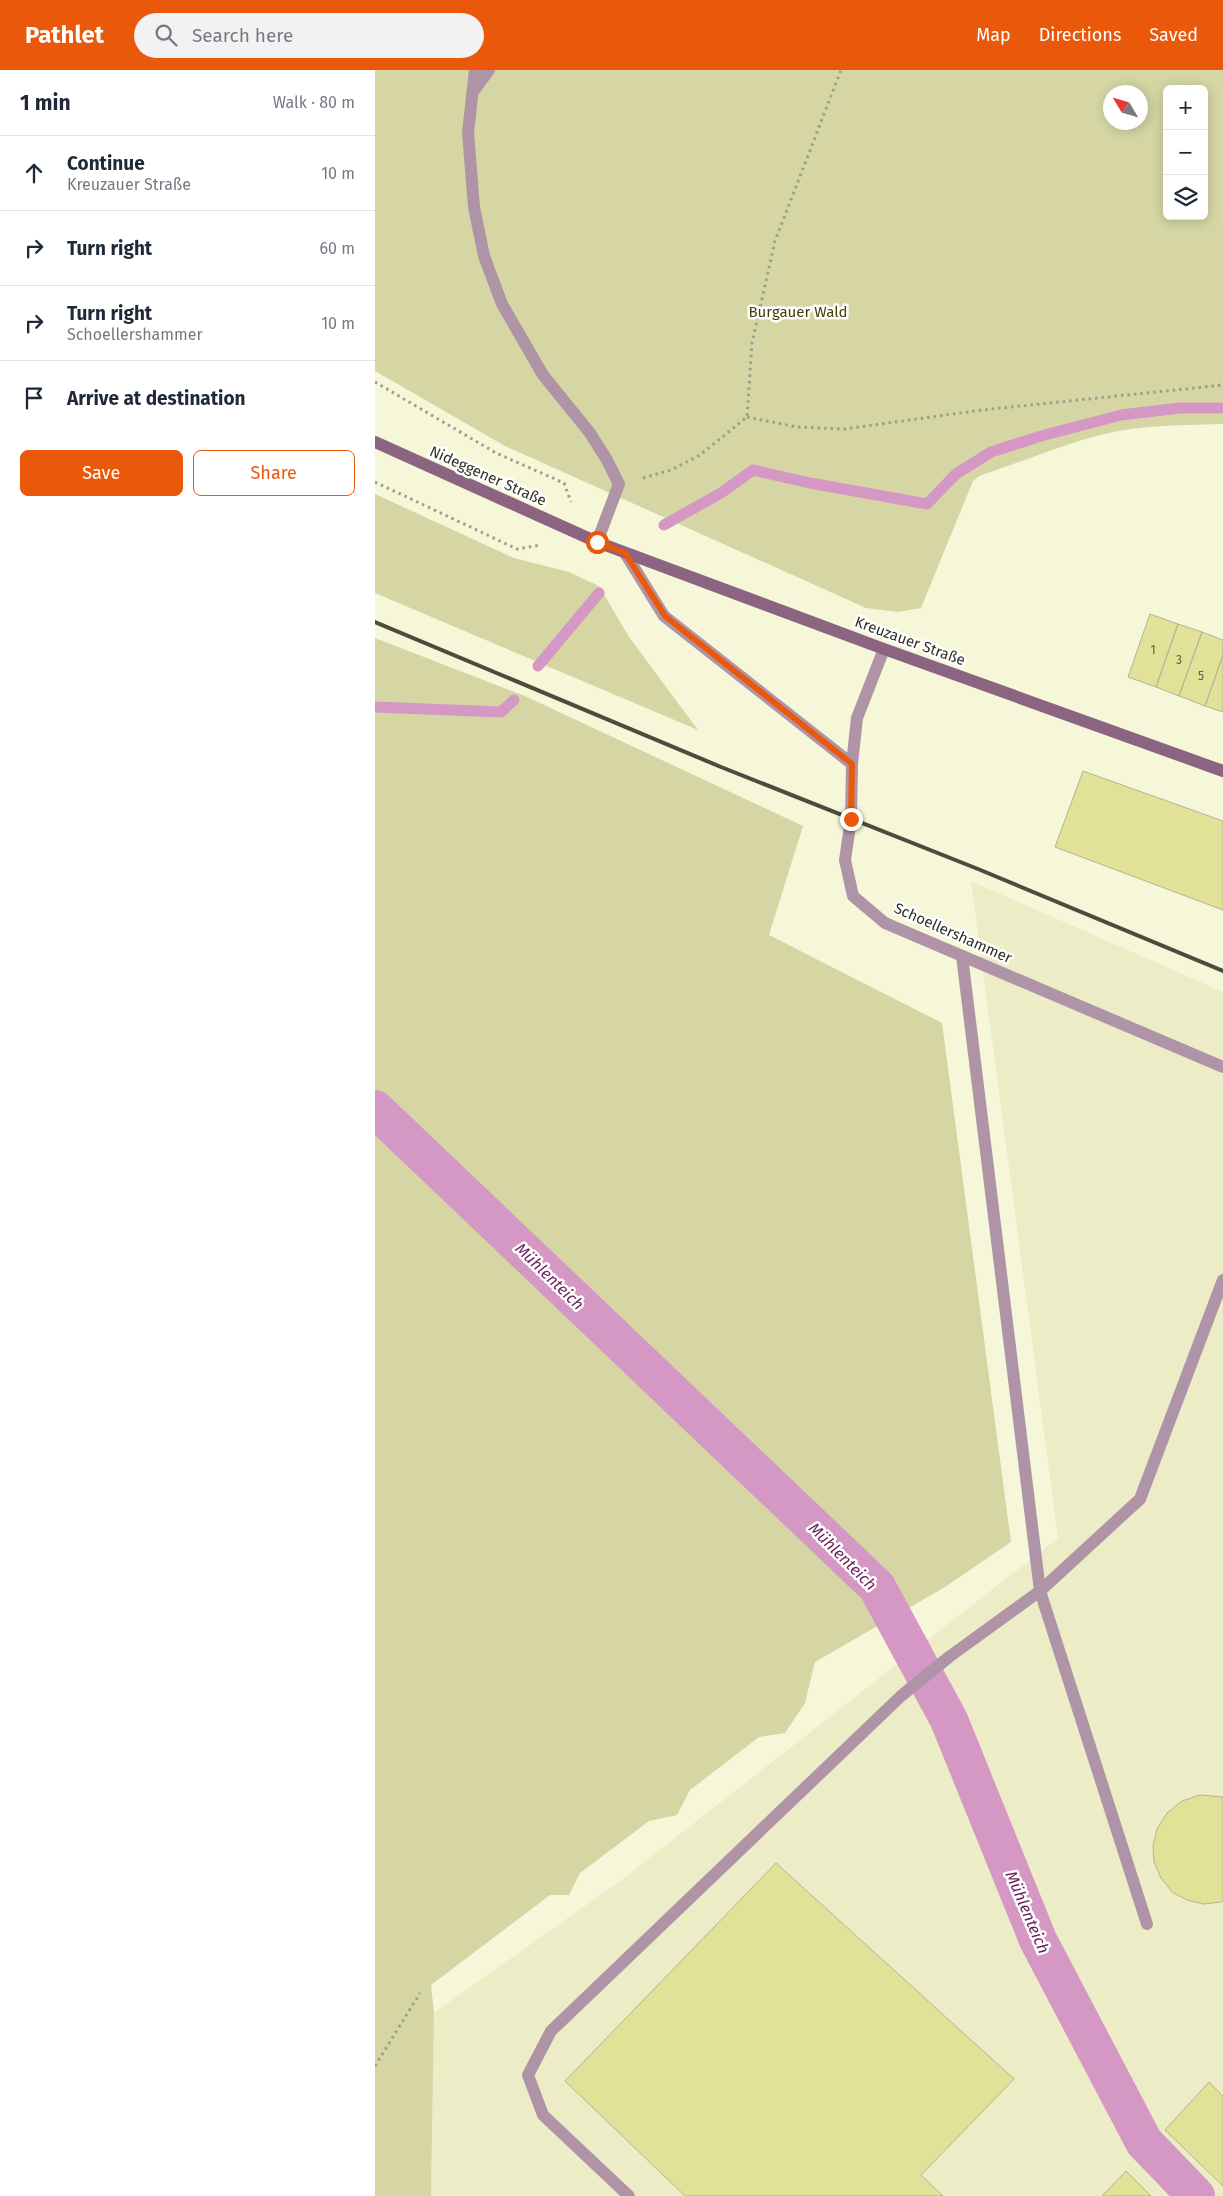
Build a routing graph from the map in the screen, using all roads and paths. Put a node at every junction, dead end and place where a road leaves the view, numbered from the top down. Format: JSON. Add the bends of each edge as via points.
{"nodes":[{"id":1,"x":475,"y":70,"type":"edge"},
{"id":2,"x":489,"y":70,"type":"edge"},
{"id":3,"x":841,"y":70,"type":"edge"},
{"id":4,"x":471,"y":94,"type":"junction"},
{"id":5,"x":375,"y":382,"type":"edge"},
{"id":6,"x":1223,"y":385,"type":"edge"},
{"id":7,"x":747,"y":417,"type":"junction"},
{"id":8,"x":375,"y":442,"type":"edge"},
{"id":9,"x":375,"y":482,"type":"edge"},
{"id":10,"x":619,"y":484,"type":"junction"},
{"id":11,"x":592,"y":540,"type":"junction"},
{"id":12,"x":543,"y":545,"type":"dead end"},
{"id":13,"x":625,"y":553,"type":"junction"},
{"id":14,"x":884,"y":649,"type":"junction"},
{"id":15,"x":852,"y":764,"type":"junction"},
{"id":16,"x":1223,"y":771,"type":"edge"},
{"id":17,"x":962,"y":956,"type":"junction"},
{"id":18,"x":1223,"y":1067,"type":"edge"},
{"id":19,"x":1223,"y":1280,"type":"edge"},
{"id":20,"x":1040,"y":1591,"type":"junction"},
{"id":21,"x":1147,"y":1924,"type":"dead end"},
{"id":22,"x":420,"y":1993,"type":"dead end"},
{"id":23,"x":375,"y":2066,"type":"edge"},
{"id":24,"x":629,"y":2196,"type":"edge"}],
"edges":[{"from":1,"to":4,"type":"lane"},
{"from":2,"to":4,"type":"lane"},
{"from":3,"to":7,"type":"path","via":[[775,241],[752,343]]},
{"from":4,"to":10,"type":"lane","via":[[468,133],[474,207],[487,264],[502,304],[543,375],[590,433]]},
{"from":5,"to":11,"type":"path","via":[[496,453],[564,483]]},
{"from":6,"to":7,"type":"path","via":[[981,410],[845,429],[797,427]]},
{"from":7,"to":10,"type":"path","via":[[700,455],[671,470]]},
{"from":8,"to":11,"type":"main road","name":"Nideggener Straße"},
{"from":9,"to":12,"type":"path","via":[[517,549]]},
{"from":10,"to":11,"type":"lane"},
{"from":11,"to":13,"type":"main road","name":"Kreuzauer Straße"},
{"from":13,"to":14,"type":"main road","name":"Kreuzauer Straße"},
{"from":13,"to":15,"type":"lane","via":[[665,616]]},
{"from":14,"to":15,"type":"lane","name":"Schoellershammer","via":[[857,718]]},
{"from":14,"to":16,"type":"main road","name":"Kreuzauer Straße"},
{"from":15,"to":17,"type":"lane","name":"Schoellershammer","via":[[851,819],[845,860],[853,896],[885,923]]},
{"from":17,"to":18,"type":"lane","name":"Schoellershammer"},
{"from":17,"to":20,"type":"lane"},
{"from":19,"to":20,"type":"lane","via":[[1140,1498]]},
{"from":20,"to":21,"type":"lane"},
{"from":20,"to":24,"type":"lane","via":[[901,1696],[551,2031],[529,2075],[543,2115]]},
{"from":22,"to":23,"type":"path"}]}
